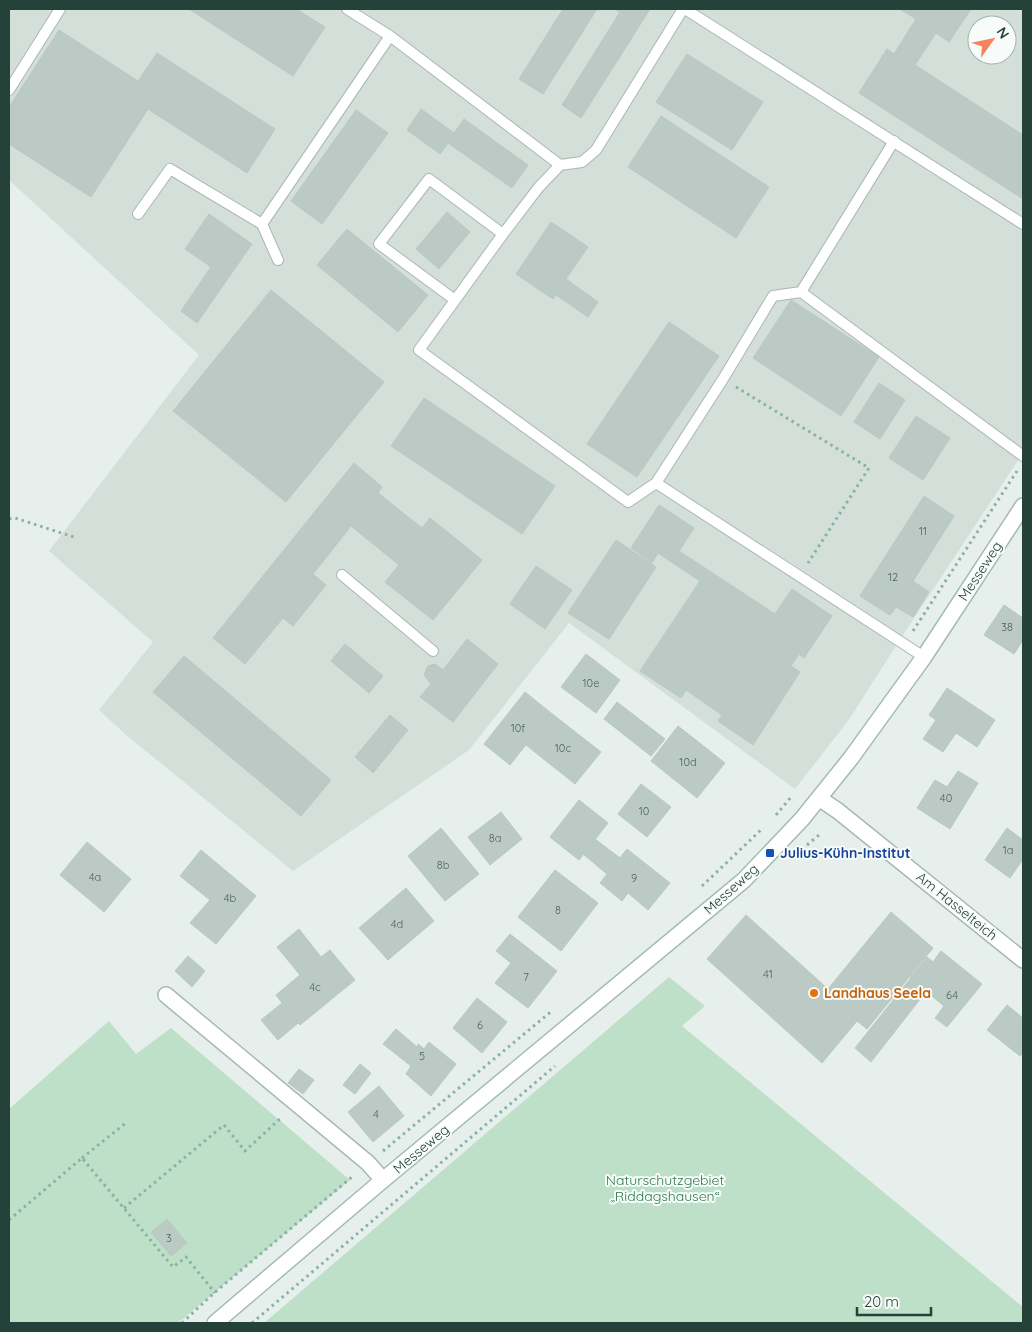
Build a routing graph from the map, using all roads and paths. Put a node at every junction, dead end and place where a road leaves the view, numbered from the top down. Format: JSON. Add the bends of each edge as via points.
{"nodes":[{"id":1,"x":60,"y":9,"type":"edge"},
{"id":2,"x":347,"y":9,"type":"edge"},
{"id":3,"x":684,"y":9,"type":"edge"},
{"id":4,"x":390,"y":36,"type":"junction"},
{"id":5,"x":9,"y":90,"type":"edge"},
{"id":6,"x":894,"y":141,"type":"junction"},
{"id":7,"x":560,"y":165,"type":"junction"},
{"id":8,"x":138,"y":214,"type":"dead end"},
{"id":9,"x":262,"y":224,"type":"junction"},
{"id":10,"x":1023,"y":224,"type":"edge"},
{"id":11,"x":503,"y":234,"type":"junction"},
{"id":12,"x":278,"y":260,"type":"dead end"},
{"id":13,"x":801,"y":292,"type":"junction"},
{"id":14,"x":455,"y":300,"type":"junction"},
{"id":15,"x":723,"y":379,"type":"junction"},
{"id":16,"x":1023,"y":456,"type":"edge"},
{"id":17,"x":1018,"y":469,"type":"dead end"},
{"id":18,"x":656,"y":483,"type":"junction"},
{"id":19,"x":1023,"y":506,"type":"edge"},
{"id":20,"x":9,"y":518,"type":"edge"},
{"id":21,"x":74,"y":537,"type":"dead end"},
{"id":22,"x":342,"y":575,"type":"dead end"},
{"id":23,"x":799,"y":576,"type":"junction"},
{"id":24,"x":905,"y":645,"type":"junction"},
{"id":25,"x":433,"y":651,"type":"dead end"},
{"id":26,"x":924,"y":657,"type":"junction"},
{"id":27,"x":794,"y":795,"type":"dead end"},
{"id":28,"x":819,"y":798,"type":"junction"},
{"id":29,"x":774,"y":816,"type":"dead end"},
{"id":30,"x":766,"y":825,"type":"dead end"},
{"id":31,"x":697,"y":890,"type":"dead end"},
{"id":32,"x":1023,"y":960,"type":"edge"},
{"id":33,"x":166,"y":995,"type":"dead end"},
{"id":34,"x":557,"y":1006,"type":"dead end"},
{"id":35,"x":558,"y":1063,"type":"dead end"},
{"id":36,"x":296,"y":1104,"type":"junction"},
{"id":37,"x":127,"y":1122,"type":"dead end"},
{"id":38,"x":82,"y":1158,"type":"junction"},
{"id":39,"x":368,"y":1163,"type":"junction"},
{"id":40,"x":383,"y":1180,"type":"junction"},
{"id":41,"x":124,"y":1208,"type":"junction"},
{"id":42,"x":9,"y":1220,"type":"edge"},
{"id":43,"x":214,"y":1293,"type":"junction"},
{"id":44,"x":229,"y":1311,"type":"junction"},
{"id":45,"x":182,"y":1323,"type":"edge"},
{"id":46,"x":215,"y":1323,"type":"edge"},
{"id":47,"x":252,"y":1323,"type":"edge"}],
"edges":[{"from":1,"to":5,"type":"lane"},
{"from":2,"to":4,"type":"lane"},
{"from":3,"to":6,"type":"lane"},
{"from":3,"to":7,"type":"lane","via":[[596,150],[582,162]]},
{"from":4,"to":7,"type":"lane"},
{"from":4,"to":9,"type":"lane"},
{"from":6,"to":10,"type":"lane"},
{"from":6,"to":13,"type":"lane"},
{"from":7,"to":11,"type":"lane"},
{"from":8,"to":9,"type":"lane","via":[[170,169]]},
{"from":9,"to":12,"type":"lane"},
{"from":11,"to":14,"type":"lane"},
{"from":11,"to":14,"type":"lane","via":[[429,179],[379,244]]},
{"from":13,"to":15,"type":"lane","via":[[773,296]]},
{"from":13,"to":16,"type":"lane"},
{"from":14,"to":18,"type":"lane","via":[[419,350],[628,502]]},
{"from":15,"to":18,"type":"lane"},
{"from":15,"to":23,"type":"path","via":[[869,468]]},
{"from":17,"to":24,"type":"path"},
{"from":18,"to":23,"type":"lane"},
{"from":19,"to":26,"type":"main road","name":"Messeweg"},
{"from":20,"to":21,"type":"path"},
{"from":22,"to":25,"type":"lane"},
{"from":23,"to":24,"type":"lane"},
{"from":24,"to":26,"type":"lane"},
{"from":26,"to":28,"type":"main road","name":"Messeweg"},
{"from":27,"to":29,"type":"path"},
{"from":28,"to":32,"type":"main road","name":"Am Hasselteich"},
{"from":28,"to":40,"type":"main road","name":"Messeweg","via":[[744,880]]},
{"from":30,"to":31,"type":"path"},
{"from":33,"to":36,"type":"main road","name":"Messeweg"},
{"from":34,"to":39,"type":"path"},
{"from":35,"to":47,"type":"path"},
{"from":36,"to":39,"type":"main road","name":"Messeweg"},
{"from":36,"to":41,"type":"path","via":[[245,1151],[224,1125]]},
{"from":37,"to":38,"type":"path"},
{"from":38,"to":41,"type":"path"},
{"from":38,"to":42,"type":"path"},
{"from":39,"to":40,"type":"main road","name":"Messeweg"},
{"from":39,"to":43,"type":"path"},
{"from":40,"to":44,"type":"main road","name":"Messeweg"},
{"from":41,"to":43,"type":"path","via":[[173,1267],[186,1257]]},
{"from":43,"to":44,"type":"path"},
{"from":43,"to":45,"type":"path"},
{"from":44,"to":46,"type":"main road","name":"Messeweg"}]}
